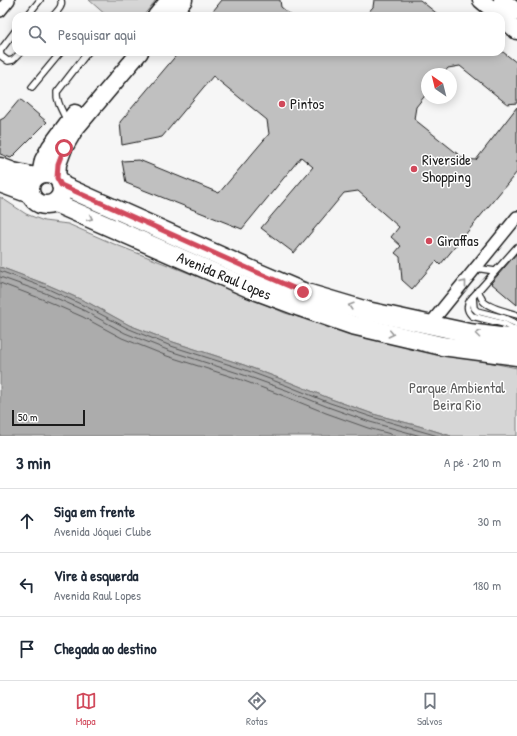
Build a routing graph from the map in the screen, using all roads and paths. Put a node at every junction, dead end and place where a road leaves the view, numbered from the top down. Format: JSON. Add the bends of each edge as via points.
{"nodes":[{"id":1,"x":9,"y":0,"type":"edge"},
{"id":2,"x":40,"y":0,"type":"edge"},
{"id":3,"x":61,"y":0,"type":"edge"},
{"id":4,"x":169,"y":0,"type":"edge"},
{"id":5,"x":184,"y":0,"type":"edge"},
{"id":6,"x":481,"y":0,"type":"edge"},
{"id":7,"x":502,"y":0,"type":"edge"},
{"id":8,"x":0,"y":10,"type":"edge"},
{"id":9,"x":30,"y":12,"type":"edge"},
{"id":10,"x":56,"y":12,"type":"edge"},
{"id":11,"x":159,"y":12,"type":"edge"},
{"id":12,"x":174,"y":12,"type":"edge"},
{"id":13,"x":494,"y":12,"type":"edge"},
{"id":14,"x":517,"y":12,"type":"edge"},
{"id":15,"x":505,"y":21,"type":"edge"},
{"id":16,"x":517,"y":31,"type":"edge"},
{"id":17,"x":12,"y":35,"type":"edge"},
{"id":18,"x":17,"y":56,"type":"edge"},
{"id":19,"x":58,"y":56,"type":"edge"},
{"id":20,"x":85,"y":56,"type":"edge"},
{"id":21,"x":123,"y":56,"type":"edge"},
{"id":22,"x":137,"y":56,"type":"edge"},
{"id":23,"x":32,"y":87,"type":"dead end"},
{"id":24,"x":68,"y":122,"type":"junction"},
{"id":25,"x":0,"y":167,"type":"edge"},
{"id":26,"x":0,"y":182,"type":"edge"},
{"id":27,"x":45,"y":182,"type":"junction"},
{"id":28,"x":54,"y":203,"type":"junction"},
{"id":29,"x":517,"y":217,"type":"edge"},
{"id":30,"x":517,"y":247,"type":"edge"},
{"id":31,"x":476,"y":268,"type":"junction"},
{"id":32,"x":495,"y":272,"type":"junction"},
{"id":33,"x":478,"y":290,"type":"junction"},
{"id":34,"x":473,"y":297,"type":"junction"},
{"id":35,"x":517,"y":315,"type":"edge"},
{"id":36,"x":430,"y":324,"type":"junction"},
{"id":37,"x":517,"y":324,"type":"edge"},
{"id":38,"x":517,"y":331,"type":"edge"},
{"id":39,"x":517,"y":338,"type":"edge"},
{"id":40,"x":517,"y":356,"type":"edge"}],
"edges":[{"from":1,"to":8,"type":"street"},
{"from":2,"to":9,"type":"lane"},
{"from":3,"to":10,"type":"lane"},
{"from":4,"to":11,"type":"main road"},
{"from":5,"to":12,"type":"main road"},
{"from":6,"to":13,"type":"main road"},
{"from":7,"to":14,"type":"main road"},
{"from":15,"to":16,"type":"main road"},
{"from":17,"to":18,"type":"lane","via":[[0,51],[1,56],[8,61]]},
{"from":19,"to":23,"type":"lane"},
{"from":20,"to":24,"type":"lane","via":[[57,92],[56,97]]},
{"from":21,"to":24,"type":"main road"},
{"from":22,"to":27,"type":"main road","via":[[75,129],[58,164]]},
{"from":24,"to":27,"type":"main road","via":[[43,160]]},
{"from":25,"to":27,"type":"main road","name":"Avenida Raul Lopes"},
{"from":26,"to":27,"type":"main road","name":"Avenida Raul Lopes"},
{"from":27,"to":28,"type":"main road","via":[[61,192]]},
{"from":27,"to":28,"type":"main road","name":"Avenida Raul Lopes","via":[[34,200],[40,204]]},
{"from":36,"to":27,"type":"main road","name":"Avenida Raul Lopes","one_way":true,"via":[[367,311],[303,292]]},
{"from":28,"to":40,"type":"main road","name":"Avenida Raul Lopes","one_way":true,"via":[[248,288],[352,325],[442,346]]},
{"from":29,"to":31,"type":"street"},
{"from":30,"to":32,"type":"lane"},
{"from":31,"to":32,"type":"lane"},
{"from":36,"to":31,"type":"street","one_way":true},
{"from":32,"to":33,"type":"lane"},
{"from":33,"to":34,"type":"lane"},
{"from":33,"to":35,"type":"lane","via":[[485,303]]},
{"from":34,"to":37,"type":"lane","via":[[474,308],[477,311]]},
{"from":34,"to":38,"type":"lane","via":[[467,307],[472,316],[504,324]]},
{"from":39,"to":36,"type":"main road","name":"Avenida Raul Lopes","one_way":true,"via":[[469,333]]}]}
